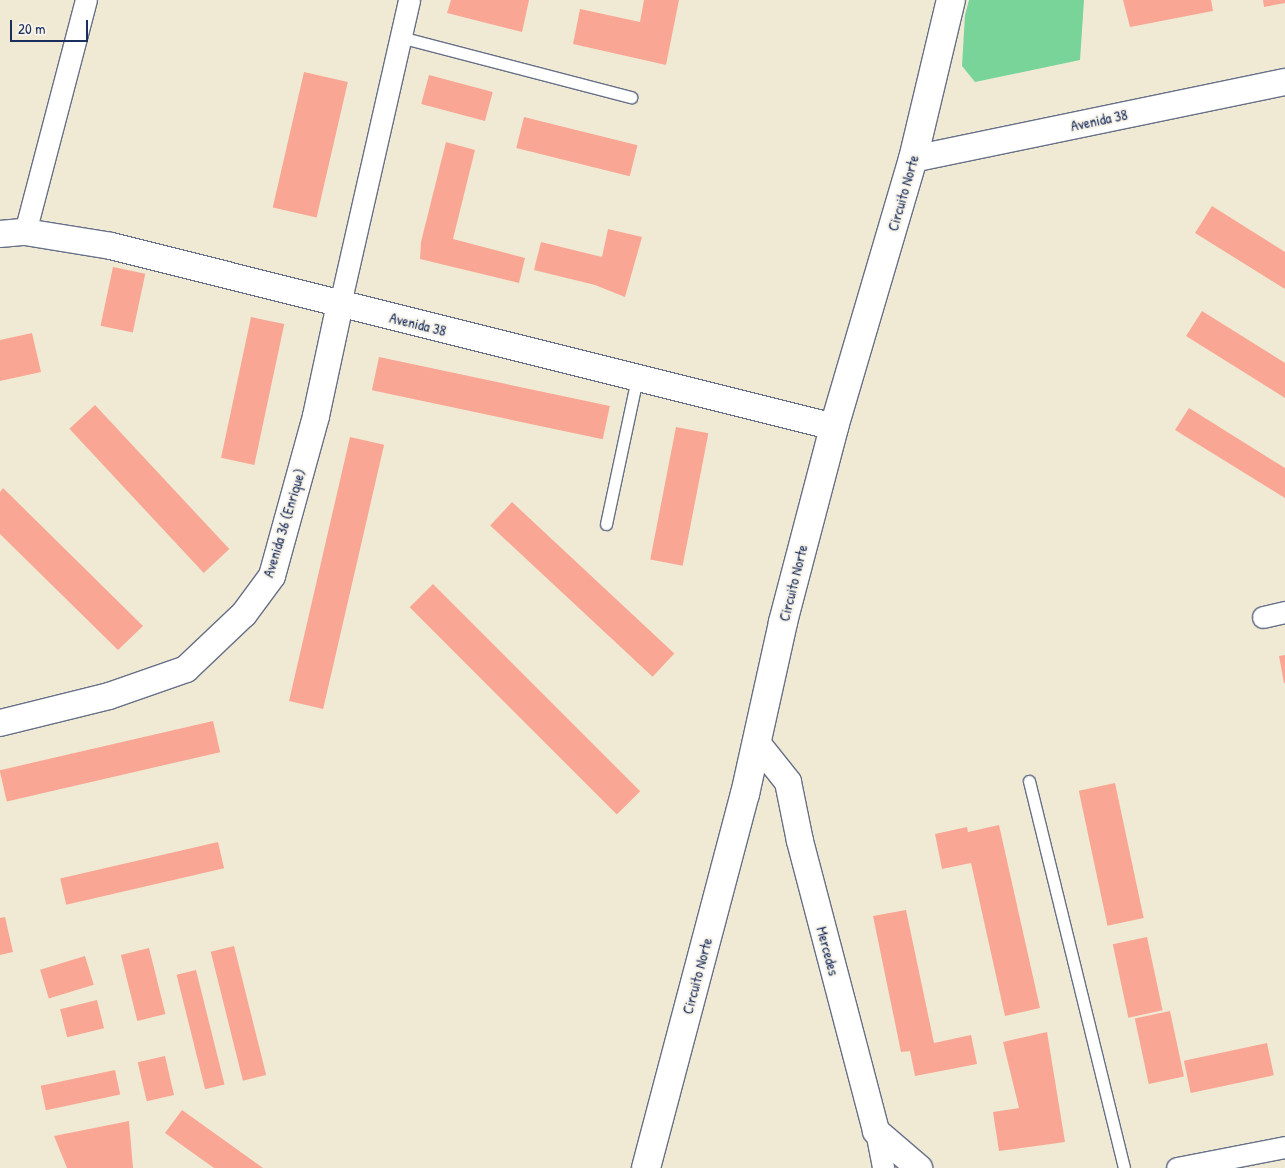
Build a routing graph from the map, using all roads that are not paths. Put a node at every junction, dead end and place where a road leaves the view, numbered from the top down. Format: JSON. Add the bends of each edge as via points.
{"nodes":[{"id":1,"x":86,"y":0,"type":"edge"},
{"id":2,"x":409,"y":0,"type":"edge"},
{"id":3,"x":951,"y":0,"type":"edge"},
{"id":4,"x":400,"y":37,"type":"junction"},
{"id":5,"x":1285,"y":82,"type":"edge"},
{"id":6,"x":631,"y":97,"type":"dead end"},
{"id":7,"x":913,"y":158,"type":"junction"},
{"id":8,"x":12,"y":233,"type":"edge"},
{"id":9,"x":340,"y":304,"type":"junction"},
{"id":10,"x":637,"y":378,"type":"junction"},
{"id":11,"x":834,"y":427,"type":"junction"},
{"id":12,"x":606,"y":524,"type":"dead end"},
{"id":13,"x":1285,"y":612,"type":"edge"},
{"id":14,"x":1263,"y":617,"type":"dead end"},
{"id":15,"x":0,"y":723,"type":"edge"},
{"id":16,"x":757,"y":743,"type":"junction"},
{"id":17,"x":1029,"y":781,"type":"dead end"},
{"id":18,"x":876,"y":1131,"type":"junction"},
{"id":19,"x":1285,"y":1147,"type":"edge"},
{"id":20,"x":646,"y":1168,"type":"edge"},
{"id":21,"x":883,"y":1168,"type":"edge"},
{"id":22,"x":919,"y":1168,"type":"edge"},
{"id":23,"x":1124,"y":1168,"type":"edge"},
{"id":24,"x":1177,"y":1168,"type":"edge"}],
"edges":[{"from":1,"to":8,"type":"street"},
{"from":2,"to":4,"type":"street"},
{"from":3,"to":7,"type":"main road","name":"Circuito Norte"},
{"from":4,"to":6,"type":"lane"},
{"from":4,"to":9,"type":"street"},
{"from":5,"to":7,"type":"street","name":"Avenida 38"},
{"from":7,"to":11,"type":"main road","name":"Circuito Norte"},
{"from":8,"to":9,"type":"street","name":"Avenida 38","via":[[111,246]]},
{"from":9,"to":10,"type":"street","name":"Avenida 38"},
{"from":9,"to":15,"type":"street","name":"Avenida 36 (Enrique)","via":[[316,416],[272,576],[244,614],[186,669],[109,696]]},
{"from":10,"to":11,"type":"street","name":"Avenida 38"},
{"from":10,"to":12,"type":"lane"},
{"from":11,"to":16,"type":"main road","name":"Circuito Norte","via":[[783,622]]},
{"from":13,"to":14,"type":"street"},
{"from":16,"to":18,"type":"street","name":"Mercedes","via":[[788,782],[800,841]]},
{"from":16,"to":20,"type":"main road","name":"Circuito Norte"},
{"from":17,"to":23,"type":"lane"},
{"from":18,"to":21,"type":"street","name":"Mercedes"},
{"from":18,"to":22,"type":"street"},
{"from":19,"to":24,"type":"street"}]}
